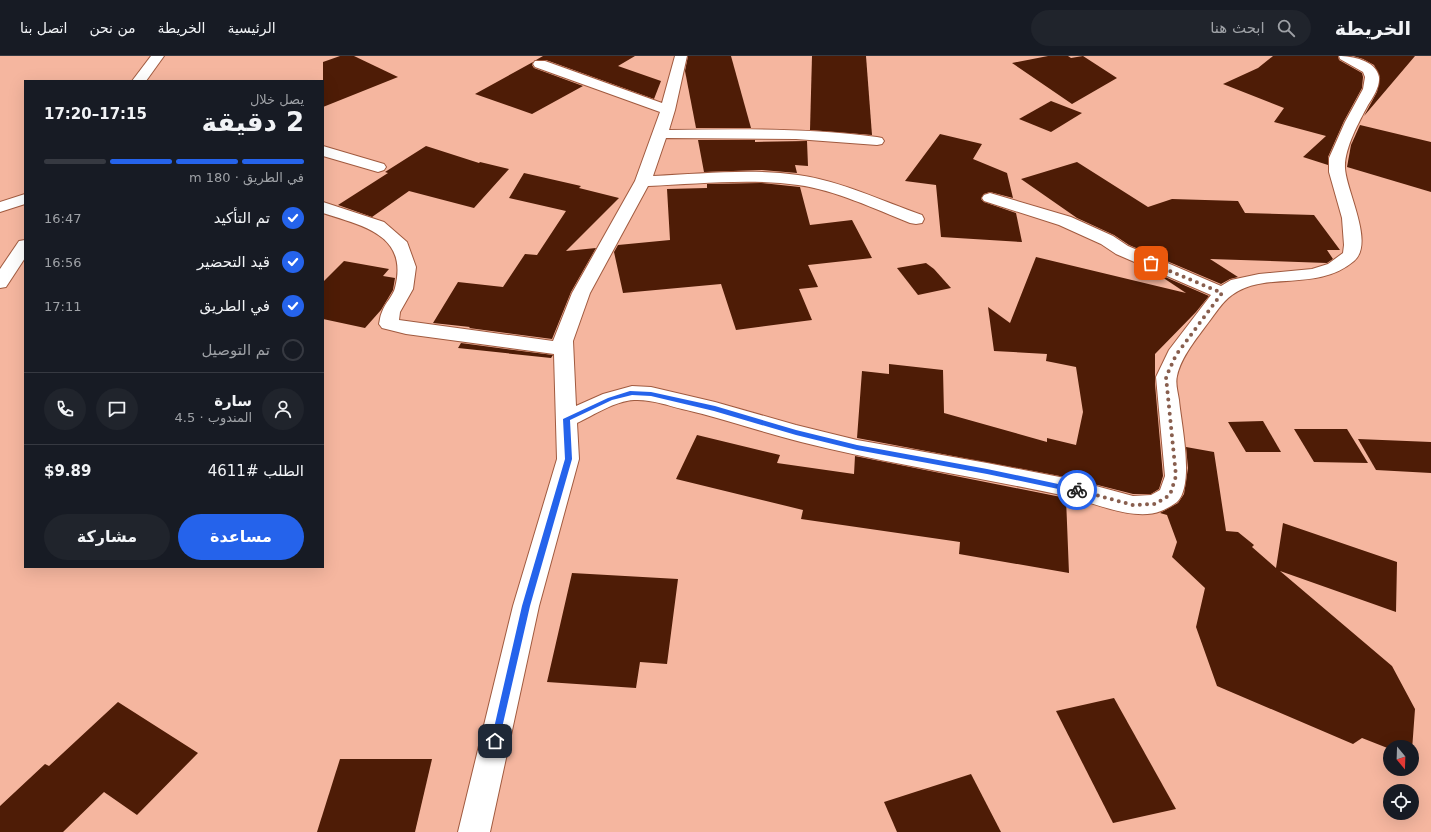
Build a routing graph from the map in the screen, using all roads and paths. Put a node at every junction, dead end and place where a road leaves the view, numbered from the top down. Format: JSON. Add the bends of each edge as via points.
{"nodes":[{"id":1,"x":158,"y":56,"type":"edge"},
{"id":2,"x":681,"y":56,"type":"edge"},
{"id":3,"x":1345,"y":56,"type":"edge"},
{"id":4,"x":540,"y":64,"type":"dead end"},
{"id":5,"x":140,"y":80,"type":"edge"},
{"id":6,"x":668,"y":110,"type":"junction"},
{"id":7,"x":660,"y":134,"type":"junction"},
{"id":8,"x":877,"y":141,"type":"dead end"},
{"id":9,"x":324,"y":151,"type":"edge"},
{"id":10,"x":378,"y":167,"type":"dead end"},
{"id":11,"x":643,"y":181,"type":"junction"},
{"id":12,"x":990,"y":198,"type":"dead end"},
{"id":13,"x":24,"y":199,"type":"edge"},
{"id":14,"x":0,"y":207,"type":"edge"},
{"id":15,"x":324,"y":207,"type":"edge"},
{"id":16,"x":916,"y":219,"type":"dead end"},
{"id":17,"x":24,"y":247,"type":"edge"},
{"id":18,"x":0,"y":283,"type":"edge"},
{"id":19,"x":1222,"y":293,"type":"junction"},
{"id":20,"x":563,"y":349,"type":"junction"},
{"id":21,"x":566,"y":419,"type":"junction"},
{"id":22,"x":474,"y":832,"type":"edge"}],
"edges":[{"from":1,"to":5,"type":"street"},
{"from":2,"to":6,"type":"street"},
{"from":3,"to":19,"type":"street","via":[[1369,70],[1372,77],[1370,89],[1336,158],[1337,172],[1350,218],[1354,245],[1351,255],[1334,268],[1314,274],[1259,279],[1237,284]]},
{"from":4,"to":6,"type":"street"},
{"from":6,"to":7,"type":"street"},
{"from":7,"to":8,"type":"street","via":[[796,134]]},
{"from":7,"to":11,"type":"street"},
{"from":9,"to":10,"type":"street"},
{"from":11,"to":16,"type":"street","via":[[768,177],[800,180]]},
{"from":11,"to":20,"type":"street","via":[[581,293],[563,341]]},
{"from":12,"to":19,"type":"street","via":[[1065,221],[1107,240],[1122,250]]},
{"from":13,"to":14,"type":"street"},
{"from":15,"to":20,"type":"street","via":[[378,226],[398,242],[407,267],[404,289],[389,324]]},
{"from":17,"to":18,"type":"street"},
{"from":19,"to":21,"type":"street","via":[[1176,355],[1166,377],[1176,476],[1170,495],[1155,504],[1133,505],[1070,488],[857,448],[796,433],[715,408],[651,394],[632,393],[610,399]]},
{"from":20,"to":21,"type":"street"},
{"from":21,"to":22,"type":"street","via":[[568,459],[526,606]]}]}
